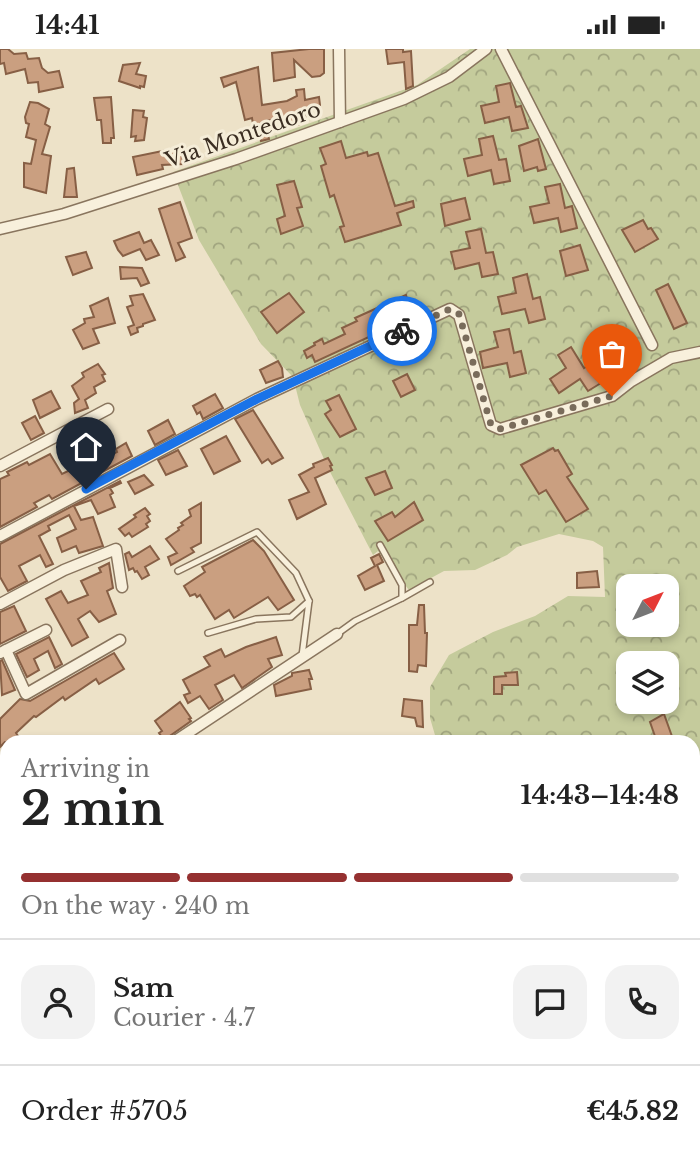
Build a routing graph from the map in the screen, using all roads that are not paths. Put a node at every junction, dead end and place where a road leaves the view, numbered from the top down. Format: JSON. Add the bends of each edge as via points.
{"nodes":[{"id":1,"x":340,"y":49,"type":"edge"},
{"id":2,"x":486,"y":49,"type":"edge"},
{"id":3,"x":501,"y":49,"type":"edge"},
{"id":4,"x":340,"y":122,"type":"junction"},
{"id":5,"x":0,"y":229,"type":"edge"},
{"id":6,"x":652,"y":345,"type":"dead end"},
{"id":7,"x":700,"y":352,"type":"edge"},
{"id":8,"x":108,"y":409,"type":"dead end"},
{"id":9,"x":0,"y":466,"type":"edge"},
{"id":10,"x":0,"y":536,"type":"edge"},
{"id":11,"x":380,"y":545,"type":"dead end"},
{"id":12,"x":178,"y":571,"type":"dead end"},
{"id":13,"x":430,"y":582,"type":"dead end"},
{"id":14,"x":122,"y":587,"type":"dead end"},
{"id":15,"x":401,"y":598,"type":"junction"},
{"id":16,"x":309,"y":601,"type":"junction"},
{"id":17,"x":0,"y":604,"type":"edge"},
{"id":18,"x":46,"y":630,"type":"dead end"},
{"id":19,"x":208,"y":633,"type":"dead end"},
{"id":20,"x":337,"y":634,"type":"joint"},
{"id":21,"x":120,"y":640,"type":"dead end"},
{"id":22,"x":3,"y":652,"type":"edge"},
{"id":23,"x":301,"y":657,"type":"junction"},
{"id":24,"x":185,"y":735,"type":"edge"}],
"edges":[{"from":1,"to":4,"type":"street"},
{"from":2,"to":4,"type":"street","name":"Via Montedoro","via":[[437,85]]},
{"from":3,"to":6,"type":"street"},
{"from":4,"to":5,"type":"street","name":"Via Montedoro","via":[[64,214]]},
{"from":7,"to":10,"type":"street","via":[[671,358],[612,396],[500,429],[491,425],[459,314],[450,309],[257,399]]},
{"from":8,"to":9,"type":"street"},
{"from":11,"to":15,"type":"lane","via":[[402,585]]},
{"from":12,"to":16,"type":"lane","via":[[257,532],[296,573]]},
{"from":13,"to":15,"type":"lane"},
{"from":14,"to":17,"type":"street","via":[[116,549]]},
{"from":15,"to":20,"type":"lane"},
{"from":16,"to":19,"type":"lane","via":[[291,617],[256,619]]},
{"from":16,"to":23,"type":"lane"},
{"from":18,"to":22,"type":"street"},
{"from":20,"to":23,"type":"street"},
{"from":21,"to":22,"type":"street","via":[[26,694]]},
{"from":23,"to":24,"type":"street"}]}
